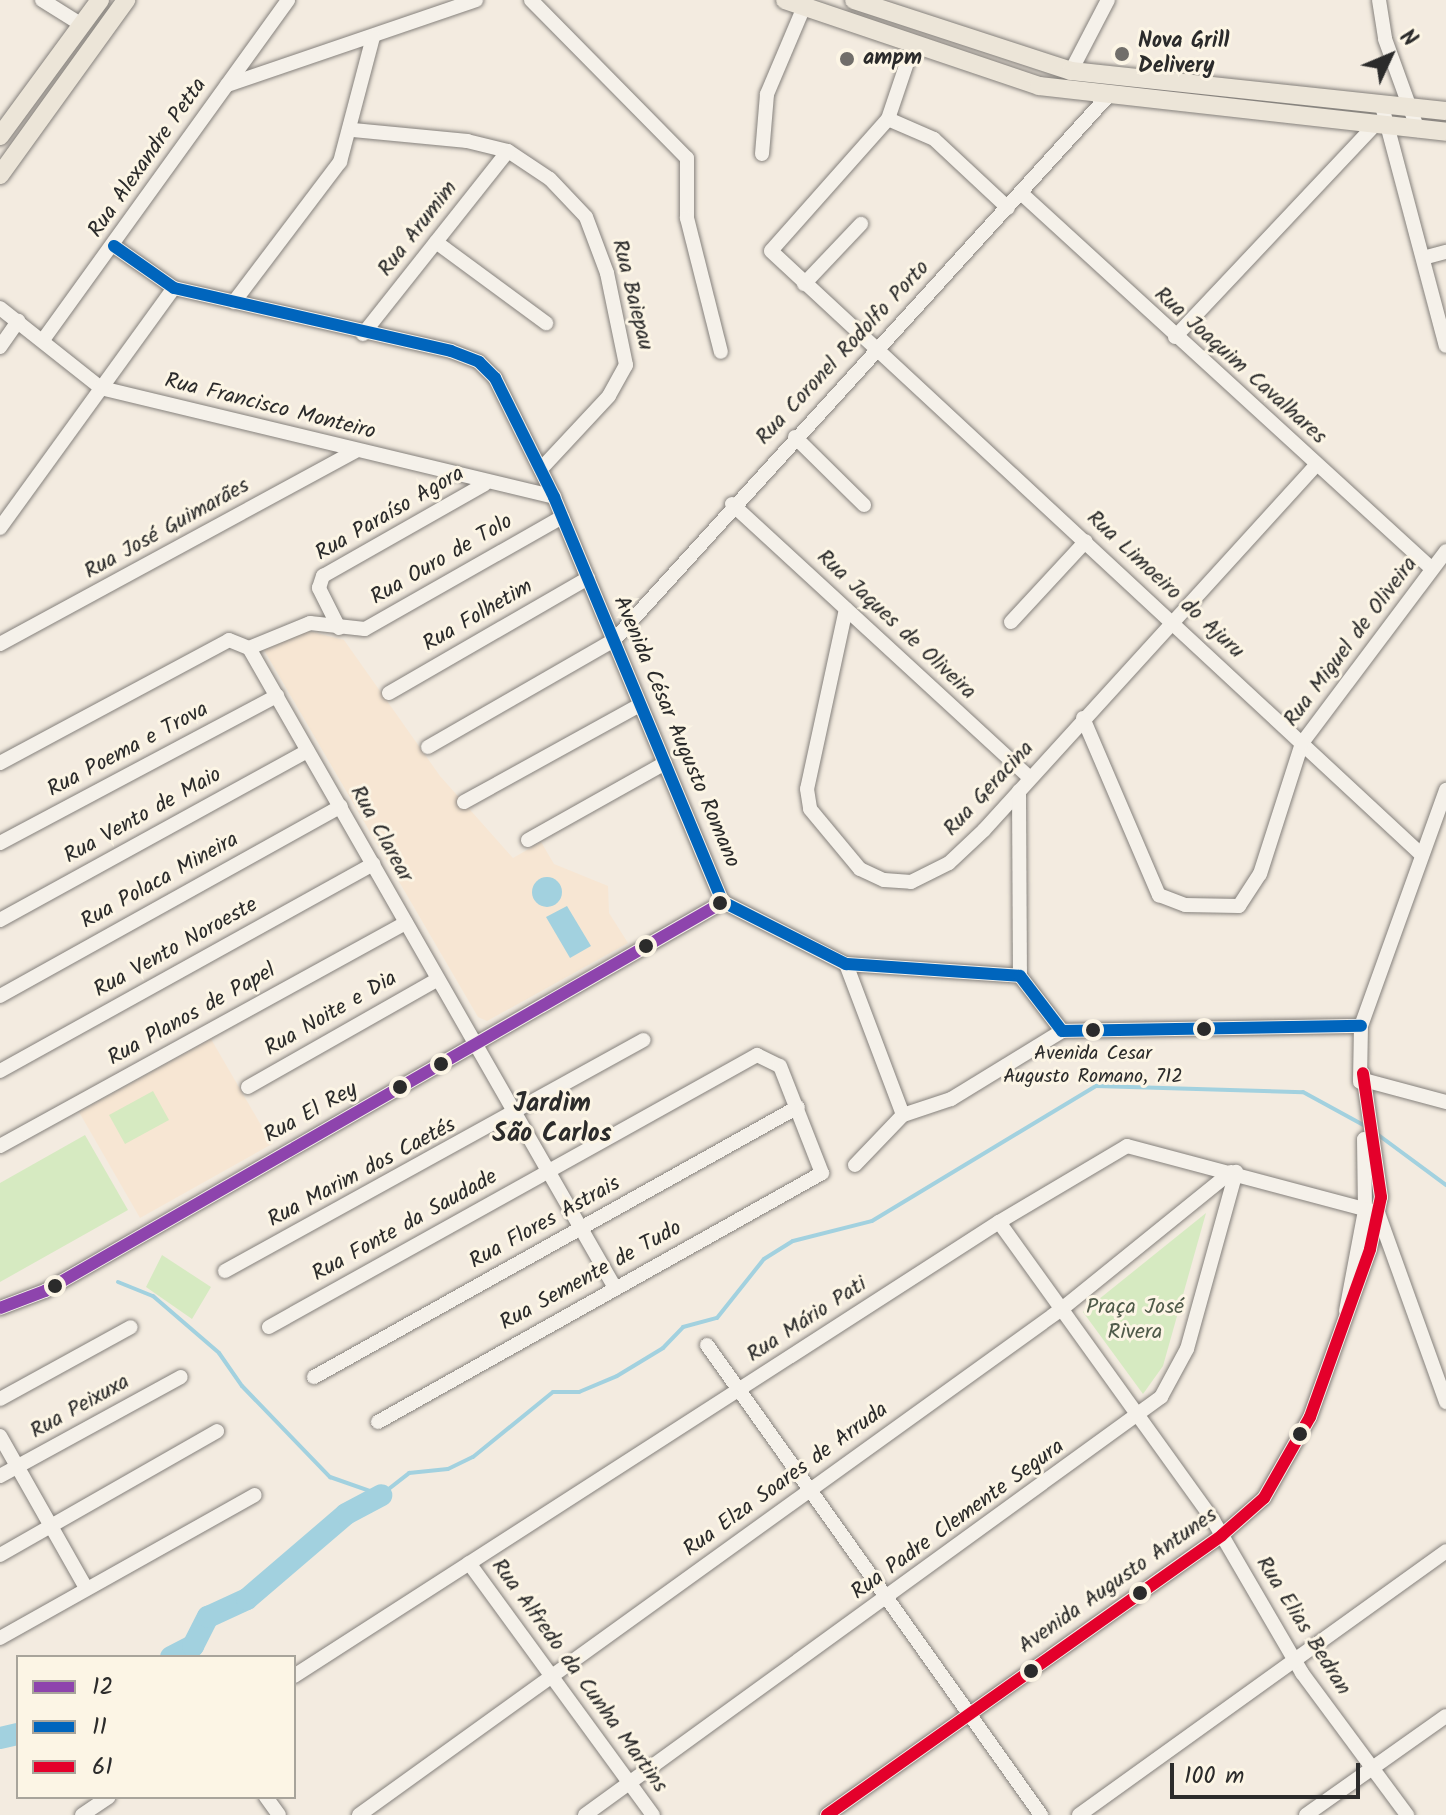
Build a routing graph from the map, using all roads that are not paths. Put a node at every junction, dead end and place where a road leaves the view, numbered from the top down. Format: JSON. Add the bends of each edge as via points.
{"nodes":[{"id":1,"x":42,"y":0,"type":"edge"},
{"id":2,"x":100,"y":0,"type":"edge"},
{"id":3,"x":126,"y":0,"type":"edge"},
{"id":4,"x":288,"y":0,"type":"edge"},
{"id":5,"x":476,"y":0,"type":"edge"},
{"id":6,"x":531,"y":0,"type":"edge"},
{"id":7,"x":785,"y":0,"type":"edge"},
{"id":8,"x":857,"y":0,"type":"edge"},
{"id":9,"x":1108,"y":0,"type":"edge"},
{"id":10,"x":1379,"y":0,"type":"edge"},
{"id":11,"x":810,"y":10,"type":"junction"},
{"id":12,"x":82,"y":25,"type":"junction"},
{"id":13,"x":373,"y":37,"type":"junction"},
{"id":14,"x":912,"y":48,"type":"junction"},
{"id":15,"x":1071,"y":71,"type":"junction"},
{"id":16,"x":227,"y":85,"type":"junction"},
{"id":17,"x":1107,"y":97,"type":"junction"},
{"id":18,"x":1382,"y":106,"type":"junction"},
{"id":19,"x":1412,"y":110,"type":"junction"},
{"id":20,"x":1446,"y":111,"type":"edge"},
{"id":21,"x":888,"y":119,"type":"junction"},
{"id":22,"x":1380,"y":126,"type":"junction"},
{"id":23,"x":353,"y":130,"type":"junction"},
{"id":24,"x":1418,"y":130,"type":"junction"},
{"id":25,"x":1446,"y":132,"type":"edge"},
{"id":26,"x":0,"y":136,"type":"edge"},
{"id":27,"x":508,"y":151,"type":"junction"},
{"id":28,"x":762,"y":154,"type":"dead end"},
{"id":29,"x":0,"y":175,"type":"edge"},
{"id":30,"x":1021,"y":193,"type":"junction"},
{"id":31,"x":1008,"y":208,"type":"junction"},
{"id":32,"x":861,"y":224,"type":"dead end"},
{"id":33,"x":436,"y":242,"type":"junction"},
{"id":34,"x":114,"y":246,"type":"junction"},
{"id":35,"x":1446,"y":252,"type":"edge"},
{"id":36,"x":1423,"y":258,"type":"junction"},
{"id":37,"x":804,"y":284,"type":"junction"},
{"id":38,"x":174,"y":288,"type":"junction"},
{"id":39,"x":234,"y":302,"type":"junction"},
{"id":40,"x":0,"y":308,"type":"edge"},
{"id":41,"x":18,"y":321,"type":"junction"},
{"id":42,"x":546,"y":323,"type":"dead end"},
{"id":43,"x":363,"y":334,"type":"junction"},
{"id":44,"x":1175,"y":337,"type":"junction"},
{"id":45,"x":43,"y":340,"type":"junction"},
{"id":46,"x":1446,"y":346,"type":"edge"},
{"id":47,"x":0,"y":347,"type":"edge"},
{"id":48,"x":876,"y":350,"type":"junction"},
{"id":49,"x":721,"y":352,"type":"dead end"},
{"id":50,"x":101,"y":388,"type":"junction"},
{"id":51,"x":795,"y":437,"type":"junction"},
{"id":52,"x":355,"y":451,"type":"junction"},
{"id":53,"x":1316,"y":465,"type":"junction"},
{"id":54,"x":541,"y":469,"type":"junction"},
{"id":55,"x":485,"y":484,"type":"junction"},
{"id":56,"x":554,"y":497,"type":"junction"},
{"id":57,"x":732,"y":504,"type":"junction"},
{"id":58,"x":864,"y":505,"type":"dead end"},
{"id":59,"x":562,"y":517,"type":"junction"},
{"id":60,"x":0,"y":528,"type":"edge"},
{"id":61,"x":1086,"y":541,"type":"junction"},
{"id":62,"x":1446,"y":551,"type":"edge"},
{"id":63,"x":1432,"y":569,"type":"junction"},
{"id":64,"x":588,"y":578,"type":"junction"},
{"id":65,"x":846,"y":609,"type":"junction"},
{"id":66,"x":1172,"y":621,"type":"junction"},
{"id":67,"x":1011,"y":622,"type":"dead end"},
{"id":68,"x":339,"y":628,"type":"junction"},
{"id":69,"x":614,"y":640,"type":"junction"},
{"id":70,"x":0,"y":644,"type":"edge"},
{"id":71,"x":249,"y":648,"type":"junction"},
{"id":72,"x":389,"y":693,"type":"dead end"},
{"id":73,"x":277,"y":696,"type":"junction"},
{"id":74,"x":640,"y":705,"type":"junction"},
{"id":75,"x":1083,"y":718,"type":"junction"},
{"id":76,"x":1302,"y":743,"type":"junction"},
{"id":77,"x":428,"y":747,"type":"dead end"},
{"id":78,"x":308,"y":751,"type":"junction"},
{"id":79,"x":0,"y":763,"type":"edge"},
{"id":80,"x":665,"y":763,"type":"junction"},
{"id":81,"x":1030,"y":778,"type":"junction"},
{"id":82,"x":1446,"y":790,"type":"edge"},
{"id":83,"x":1019,"y":791,"type":"junction"},
{"id":84,"x":464,"y":802,"type":"dead end"},
{"id":85,"x":341,"y":806,"type":"junction"},
{"id":86,"x":528,"y":840,"type":"dead end"},
{"id":87,"x":0,"y":843,"type":"edge"},
{"id":88,"x":1422,"y":855,"type":"junction"},
{"id":89,"x":373,"y":864,"type":"junction"},
{"id":90,"x":723,"y":902,"type":"junction"},
{"id":91,"x":0,"y":920,"type":"edge"},
{"id":92,"x":406,"y":923,"type":"junction"},
{"id":93,"x":846,"y":964,"type":"junction"},
{"id":94,"x":1020,"y":976,"type":"junction"},
{"id":95,"x":436,"y":980,"type":"junction"},
{"id":96,"x":0,"y":996,"type":"edge"},
{"id":97,"x":1361,"y":1026,"type":"junction"},
{"id":98,"x":1062,"y":1031,"type":"junction"},
{"id":99,"x":644,"y":1040,"type":"dead end"},
{"id":100,"x":475,"y":1048,"type":"junction"},
{"id":101,"x":0,"y":1071,"type":"edge"},
{"id":102,"x":1363,"y":1077,"type":"junction"},
{"id":103,"x":248,"y":1087,"type":"dead end"},
{"id":104,"x":1446,"y":1102,"type":"edge"},
{"id":105,"x":798,"y":1107,"type":"junction"},
{"id":106,"x":903,"y":1115,"type":"junction"},
{"id":107,"x":514,"y":1116,"type":"junction"},
{"id":108,"x":0,"y":1146,"type":"edge"},
{"id":109,"x":855,"y":1165,"type":"dead end"},
{"id":110,"x":548,"y":1172,"type":"junction"},
{"id":111,"x":1234,"y":1172,"type":"junction"},
{"id":112,"x":1372,"y":1211,"type":"junction"},
{"id":113,"x":999,"y":1222,"type":"junction"},
{"id":114,"x":580,"y":1229,"type":"junction"},
{"id":115,"x":1370,"y":1249,"type":"junction"},
{"id":116,"x":225,"y":1271,"type":"dead end"},
{"id":117,"x":614,"y":1286,"type":"junction"},
{"id":118,"x":1411,"y":1297,"type":"junction"},
{"id":119,"x":0,"y":1308,"type":"edge"},
{"id":120,"x":1063,"y":1308,"type":"junction"},
{"id":121,"x":1346,"y":1311,"type":"junction"},
{"id":122,"x":131,"y":1327,"type":"dead end"},
{"id":123,"x":269,"y":1327,"type":"dead end"},
{"id":124,"x":707,"y":1345,"type":"dead end"},
{"id":125,"x":181,"y":1377,"type":"dead end"},
{"id":126,"x":314,"y":1377,"type":"dead end"},
{"id":127,"x":737,"y":1391,"type":"junction"},
{"id":128,"x":0,"y":1399,"type":"edge"},
{"id":129,"x":1446,"y":1402,"type":"edge"},
{"id":130,"x":1140,"y":1416,"type":"junction"},
{"id":131,"x":378,"y":1422,"type":"dead end"},
{"id":132,"x":217,"y":1431,"type":"dead end"},
{"id":133,"x":0,"y":1436,"type":"edge"},
{"id":134,"x":17,"y":1466,"type":"junction"},
{"id":135,"x":0,"y":1476,"type":"edge"},
{"id":136,"x":808,"y":1491,"type":"junction"},
{"id":137,"x":255,"y":1495,"type":"dead end"},
{"id":138,"x":51,"y":1526,"type":"junction"},
{"id":139,"x":1222,"y":1535,"type":"junction"},
{"id":140,"x":1446,"y":1551,"type":"edge"},
{"id":141,"x":0,"y":1555,"type":"edge"},
{"id":142,"x":469,"y":1563,"type":"junction"},
{"id":143,"x":86,"y":1588,"type":"junction"},
{"id":144,"x":885,"y":1600,"type":"junction"},
{"id":145,"x":0,"y":1638,"type":"edge"},
{"id":146,"x":1293,"y":1660,"type":"junction"},
{"id":147,"x":296,"y":1675,"type":"edge"},
{"id":148,"x":554,"y":1675,"type":"junction"},
{"id":149,"x":968,"y":1714,"type":"junction"},
{"id":150,"x":1446,"y":1716,"type":"edge"},
{"id":151,"x":1372,"y":1768,"type":"junction"},
{"id":152,"x":630,"y":1783,"type":"junction"},
{"id":153,"x":106,"y":1799,"type":"edge"},
{"id":154,"x":82,"y":1815,"type":"edge"},
{"id":155,"x":359,"y":1815,"type":"edge"},
{"id":156,"x":585,"y":1815,"type":"edge"},
{"id":157,"x":653,"y":1815,"type":"edge"},
{"id":158,"x":827,"y":1815,"type":"edge"},
{"id":159,"x":1041,"y":1815,"type":"edge"},
{"id":160,"x":1079,"y":1815,"type":"edge"},
{"id":161,"x":1306,"y":1815,"type":"edge"},
{"id":162,"x":1407,"y":1815,"type":"edge"}],
"edges":[{"from":1,"to":12,"type":"street"},
{"from":2,"to":12,"type":"main road"},
{"from":3,"to":29,"type":"main road"},
{"from":4,"to":16,"type":"street","name":"Rua Alexandre Petta"},
{"from":5,"to":13,"type":"street"},
{"from":6,"to":49,"type":"street","via":[[687,158],[687,218]]},
{"from":7,"to":11,"type":"main road"},
{"from":8,"to":11,"type":"main road"},
{"from":8,"to":15,"type":"main road"},
{"from":9,"to":15,"type":"street"},
{"from":10,"to":19,"type":"street","via":[[1385,39]]},
{"from":11,"to":14,"type":"main road"},
{"from":11,"to":28,"type":"street","via":[[767,94]]},
{"from":12,"to":26,"type":"main road"},
{"from":13,"to":16,"type":"street"},
{"from":13,"to":23,"type":"street"},
{"from":14,"to":17,"type":"main road","via":[[1039,86]]},
{"from":14,"to":21,"type":"street"},
{"from":15,"to":18,"type":"main road"},
{"from":16,"to":34,"type":"street","name":"Rua Alexandre Petta"},
{"from":17,"to":22,"type":"main road"},
{"from":17,"to":30,"type":"street","name":"Rua Coronel Rodolfo Porto"},
{"from":18,"to":19,"type":"main road"},
{"from":18,"to":22,"type":"street"},
{"from":19,"to":20,"type":"main road"},
{"from":19,"to":24,"type":"street"},
{"from":21,"to":31,"type":"street","via":[[934,139]]},
{"from":21,"to":37,"type":"street","name":"Rua Limoeiro do Ajuru","via":[[771,251]]},
{"from":22,"to":24,"type":"main road"},
{"from":22,"to":36,"type":"street"},
{"from":22,"to":44,"type":"street"},
{"from":23,"to":27,"type":"street","name":"Rua Baiepau"},
{"from":23,"to":39,"type":"street","via":[[322,189]]},
{"from":24,"to":25,"type":"main road"},
{"from":27,"to":33,"type":"street","name":"Rua Arumim"},
{"from":27,"to":54,"type":"street","name":"Rua Baiepau","via":[[550,179],[586,217],[625,350],[621,380]]},
{"from":30,"to":31,"type":"street","name":"Rua Coronel Rodolfo Porto"},
{"from":30,"to":44,"type":"street","name":"Rua Joaquim Cavalhares"},
{"from":31,"to":48,"type":"street","name":"Rua Coronel Rodolfo Porto"},
{"from":32,"to":37,"type":"street"},
{"from":33,"to":42,"type":"street"},
{"from":33,"to":43,"type":"street","name":"Rua Arumim"},
{"from":34,"to":38,"type":"street","name":"Avenida César Augusto Romano"},
{"from":34,"to":45,"type":"street","name":"Rua Alexandre Petta"},
{"from":35,"to":36,"type":"street"},
{"from":36,"to":46,"type":"street"},
{"from":37,"to":48,"type":"street","name":"Rua Limoeiro do Ajuru"},
{"from":38,"to":39,"type":"street","name":"Avenida César Augusto Romano"},
{"from":38,"to":50,"type":"street"},
{"from":39,"to":43,"type":"street","name":"Avenida César Augusto Romano"},
{"from":40,"to":41,"type":"street","name":"Rua Francisco Monteiro"},
{"from":41,"to":45,"type":"street","name":"Rua Francisco Monteiro"},
{"from":41,"to":47,"type":"street"},
{"from":43,"to":54,"type":"street","name":"Avenida César Augusto Romano","via":[[479,362],[508,397]]},
{"from":44,"to":53,"type":"street","name":"Rua Joaquim Cavalhares"},
{"from":45,"to":50,"type":"street","name":"Rua Francisco Monteiro"},
{"from":48,"to":51,"type":"street","name":"Rua Coronel Rodolfo Porto"},
{"from":48,"to":61,"type":"street","name":"Rua Limoeiro do Ajuru"},
{"from":50,"to":52,"type":"street","name":"Rua Francisco Monteiro"},
{"from":50,"to":60,"type":"street"},
{"from":51,"to":57,"type":"street","name":"Rua Coronel Rodolfo Porto"},
{"from":51,"to":58,"type":"street"},
{"from":52,"to":55,"type":"street","name":"Rua Francisco Monteiro"},
{"from":52,"to":70,"type":"street","name":"Rua José Guimarães"},
{"from":53,"to":63,"type":"street","name":"Rua Joaquim Cavalhares"},
{"from":53,"to":66,"type":"street","name":"Rua Geracina"},
{"from":54,"to":56,"type":"street","name":"Avenida César Augusto Romano"},
{"from":55,"to":56,"type":"street","name":"Rua Francisco Monteiro"},
{"from":55,"to":68,"type":"street","name":"Rua Paraíso Agora","via":[[323,576],[319,588]]},
{"from":56,"to":59,"type":"street","name":"Avenida César Augusto Romano"},
{"from":57,"to":65,"type":"street","name":"Rua Jaques de Oliveira"},
{"from":57,"to":69,"type":"street","name":"Rua Coronel Rodolfo Porto"},
{"from":59,"to":64,"type":"street","name":"Avenida César Augusto Romano"},
{"from":59,"to":68,"type":"street","name":"Rua Ouro de Tolo","via":[[365,629]]},
{"from":61,"to":66,"type":"street","name":"Rua Limoeiro do Ajuru"},
{"from":61,"to":67,"type":"street"},
{"from":62,"to":63,"type":"street","name":"Rua Miguel de Oliveira"},
{"from":63,"to":76,"type":"street","name":"Rua Miguel de Oliveira"},
{"from":64,"to":69,"type":"street","name":"Avenida César Augusto Romano"},
{"from":64,"to":72,"type":"street","name":"Rua Folhetim"},
{"from":65,"to":81,"type":"street","name":"Rua Jaques de Oliveira"},
{"from":65,"to":83,"type":"street","name":"Rua Geracina","via":[[807,789],[815,822],[838,850],[884,880],[924,878],[949,863]]},
{"from":66,"to":75,"type":"street","name":"Rua Geracina"},
{"from":66,"to":76,"type":"street","name":"Rua Limoeiro do Ajuru"},
{"from":68,"to":71,"type":"street","name":"Rua Ouro de Tolo","via":[[310,623]]},
{"from":69,"to":74,"type":"street","name":"Avenida César Augusto Romano"},
{"from":69,"to":77,"type":"street","name":"Rua Coronel Rodolfo Porto"},
{"from":71,"to":73,"type":"street","name":"Rua Clarear"},
{"from":71,"to":79,"type":"street","via":[[229,640]]},
{"from":73,"to":78,"type":"street","name":"Rua Clarear"},
{"from":73,"to":87,"type":"street","name":"Rua Poema e Trova"},
{"from":74,"to":80,"type":"street","name":"Avenida César Augusto Romano"},
{"from":74,"to":84,"type":"street"},
{"from":75,"to":76,"type":"street","name":"Rua Miguel de Oliveira","via":[[1149,881],[1159,895],[1185,905],[1239,906],[1247,900]]},
{"from":75,"to":81,"type":"street","name":"Rua Geracina"},
{"from":76,"to":88,"type":"street","name":"Rua Limoeiro do Ajuru"},
{"from":78,"to":85,"type":"street","name":"Rua Clarear"},
{"from":78,"to":91,"type":"street","name":"Rua Vento de Maio"},
{"from":80,"to":86,"type":"street"},
{"from":80,"to":90,"type":"street","name":"Avenida César Augusto Romano"},
{"from":81,"to":83,"type":"street","name":"Rua Geracina"},
{"from":82,"to":88,"type":"street"},
{"from":83,"to":94,"type":"street"},
{"from":85,"to":89,"type":"street","name":"Rua Clarear"},
{"from":85,"to":96,"type":"street","name":"Rua Polaca Mineira"},
{"from":88,"to":97,"type":"street"},
{"from":89,"to":92,"type":"street","name":"Rua Clarear"},
{"from":89,"to":101,"type":"street","name":"Rua Vento Noroeste"},
{"from":90,"to":93,"type":"street","name":"Avenida César Augusto Romano"},
{"from":90,"to":100,"type":"street","name":"Rua El Rey"},
{"from":92,"to":95,"type":"street","name":"Rua Clarear"},
{"from":92,"to":108,"type":"street","name":"Rua Planos de Papel"},
{"from":93,"to":94,"type":"street","name":"Avenida César Augusto Romano"},
{"from":93,"to":106,"type":"street"},
{"from":94,"to":98,"type":"street"},
{"from":95,"to":100,"type":"street","name":"Rua Clarear"},
{"from":95,"to":103,"type":"street","name":"Rua Noite e Dia"},
{"from":97,"to":98,"type":"street"},
{"from":97,"to":102,"type":"street","name":"Avenida Augusto Antunes"},
{"from":98,"to":106,"type":"street","via":[[951,1099]]},
{"from":99,"to":107,"type":"street","name":"Rua Marim dos Caetés"},
{"from":100,"to":107,"type":"street","name":"Rua Clarear"},
{"from":100,"to":119,"type":"street","name":"Rua El Rey","via":[[45,1291]]},
{"from":102,"to":104,"type":"street"},
{"from":102,"to":112,"type":"street","name":"Avenida Augusto Antunes"},
{"from":105,"to":110,"type":"street","name":"Rua Fonte da Saudade","via":[[773,1059],[757,1055]]},
{"from":105,"to":114,"type":"street","name":"Rua Flores Astrais"},
{"from":105,"to":117,"type":"street","name":"Rua Semente de Tudo","via":[[824,1168]]},
{"from":106,"to":109,"type":"street"},
{"from":107,"to":110,"type":"street","name":"Rua Clarear"},
{"from":107,"to":116,"type":"street","name":"Rua Marim dos Caetés"},
{"from":110,"to":114,"type":"street","name":"Rua Clarear"},
{"from":110,"to":123,"type":"street","name":"Rua Fonte da Saudade"},
{"from":111,"to":112,"type":"street","name":"Rua Mário Pati"},
{"from":111,"to":113,"type":"street","name":"Rua Mário Pati","via":[[1127,1146]]},
{"from":111,"to":120,"type":"street","name":"Rua Elza Soares de Arruda"},
{"from":111,"to":130,"type":"street","name":"Rua Padre Clemente Segura","via":[[1177,1376]]},
{"from":112,"to":115,"type":"street","name":"Avenida Augusto Antunes"},
{"from":112,"to":118,"type":"street"},
{"from":112,"to":121,"type":"street","name":"Avenida Augusto Antunes"},
{"from":113,"to":120,"type":"street","name":"Rua Elias Bedran"},
{"from":113,"to":127,"type":"street","name":"Rua Mário Pati"},
{"from":114,"to":117,"type":"street","name":"Rua Clarear"},
{"from":114,"to":126,"type":"street","name":"Rua Flores Astrais"},
{"from":115,"to":118,"type":"street","via":[[1381,1246],[1389,1253]]},
{"from":115,"to":121,"type":"street","name":"Avenida Augusto Antunes"},
{"from":117,"to":131,"type":"street","name":"Rua Semente de Tudo"},
{"from":118,"to":129,"type":"street"},
{"from":120,"to":130,"type":"street","name":"Rua Elias Bedran"},
{"from":120,"to":136,"type":"street","name":"Rua Elza Soares de Arruda"},
{"from":121,"to":139,"type":"street","name":"Avenida Augusto Antunes","via":[[1293,1452],[1264,1498]]},
{"from":122,"to":128,"type":"street"},
{"from":124,"to":127,"type":"street"},
{"from":125,"to":134,"type":"street","name":"Rua Peixuxa"},
{"from":127,"to":136,"type":"street"},
{"from":127,"to":142,"type":"street","name":"Rua Mário Pati"},
{"from":130,"to":139,"type":"street","name":"Rua Elias Bedran"},
{"from":130,"to":144,"type":"street","name":"Rua Padre Clemente Segura"},
{"from":132,"to":138,"type":"street"},
{"from":133,"to":134,"type":"street"},
{"from":134,"to":135,"type":"street","name":"Rua Peixuxa"},
{"from":134,"to":138,"type":"street"},
{"from":136,"to":144,"type":"street"},
{"from":136,"to":148,"type":"street","name":"Rua Elza Soares de Arruda"},
{"from":137,"to":143,"type":"street"},
{"from":138,"to":141,"type":"street"},
{"from":138,"to":143,"type":"street"},
{"from":139,"to":146,"type":"street","name":"Rua Elias Bedran"},
{"from":139,"to":149,"type":"street","name":"Avenida Augusto Antunes"},
{"from":140,"to":146,"type":"street"},
{"from":142,"to":147,"type":"street","name":"Rua Mário Pati"},
{"from":142,"to":148,"type":"street","name":"Rua Alfredo da Cunha Martins"},
{"from":143,"to":145,"type":"street"},
{"from":144,"to":149,"type":"street"},
{"from":144,"to":152,"type":"street","name":"Rua Padre Clemente Segura"},
{"from":146,"to":151,"type":"street","name":"Rua Elias Bedran"},
{"from":146,"to":160,"type":"street"},
{"from":148,"to":152,"type":"street","name":"Rua Alfredo da Cunha Martins"},
{"from":148,"to":155,"type":"street","name":"Rua Elza Soares de Arruda"},
{"from":149,"to":158,"type":"street","name":"Avenida Augusto Antunes"},
{"from":149,"to":159,"type":"street"},
{"from":150,"to":151,"type":"street"},
{"from":151,"to":161,"type":"street"},
{"from":151,"to":162,"type":"street","name":"Rua Elias Bedran"},
{"from":152,"to":156,"type":"street","name":"Rua Padre Clemente Segura"},
{"from":152,"to":157,"type":"street","name":"Rua Alfredo da Cunha Martins"},
{"from":153,"to":154,"type":"street"}]}
